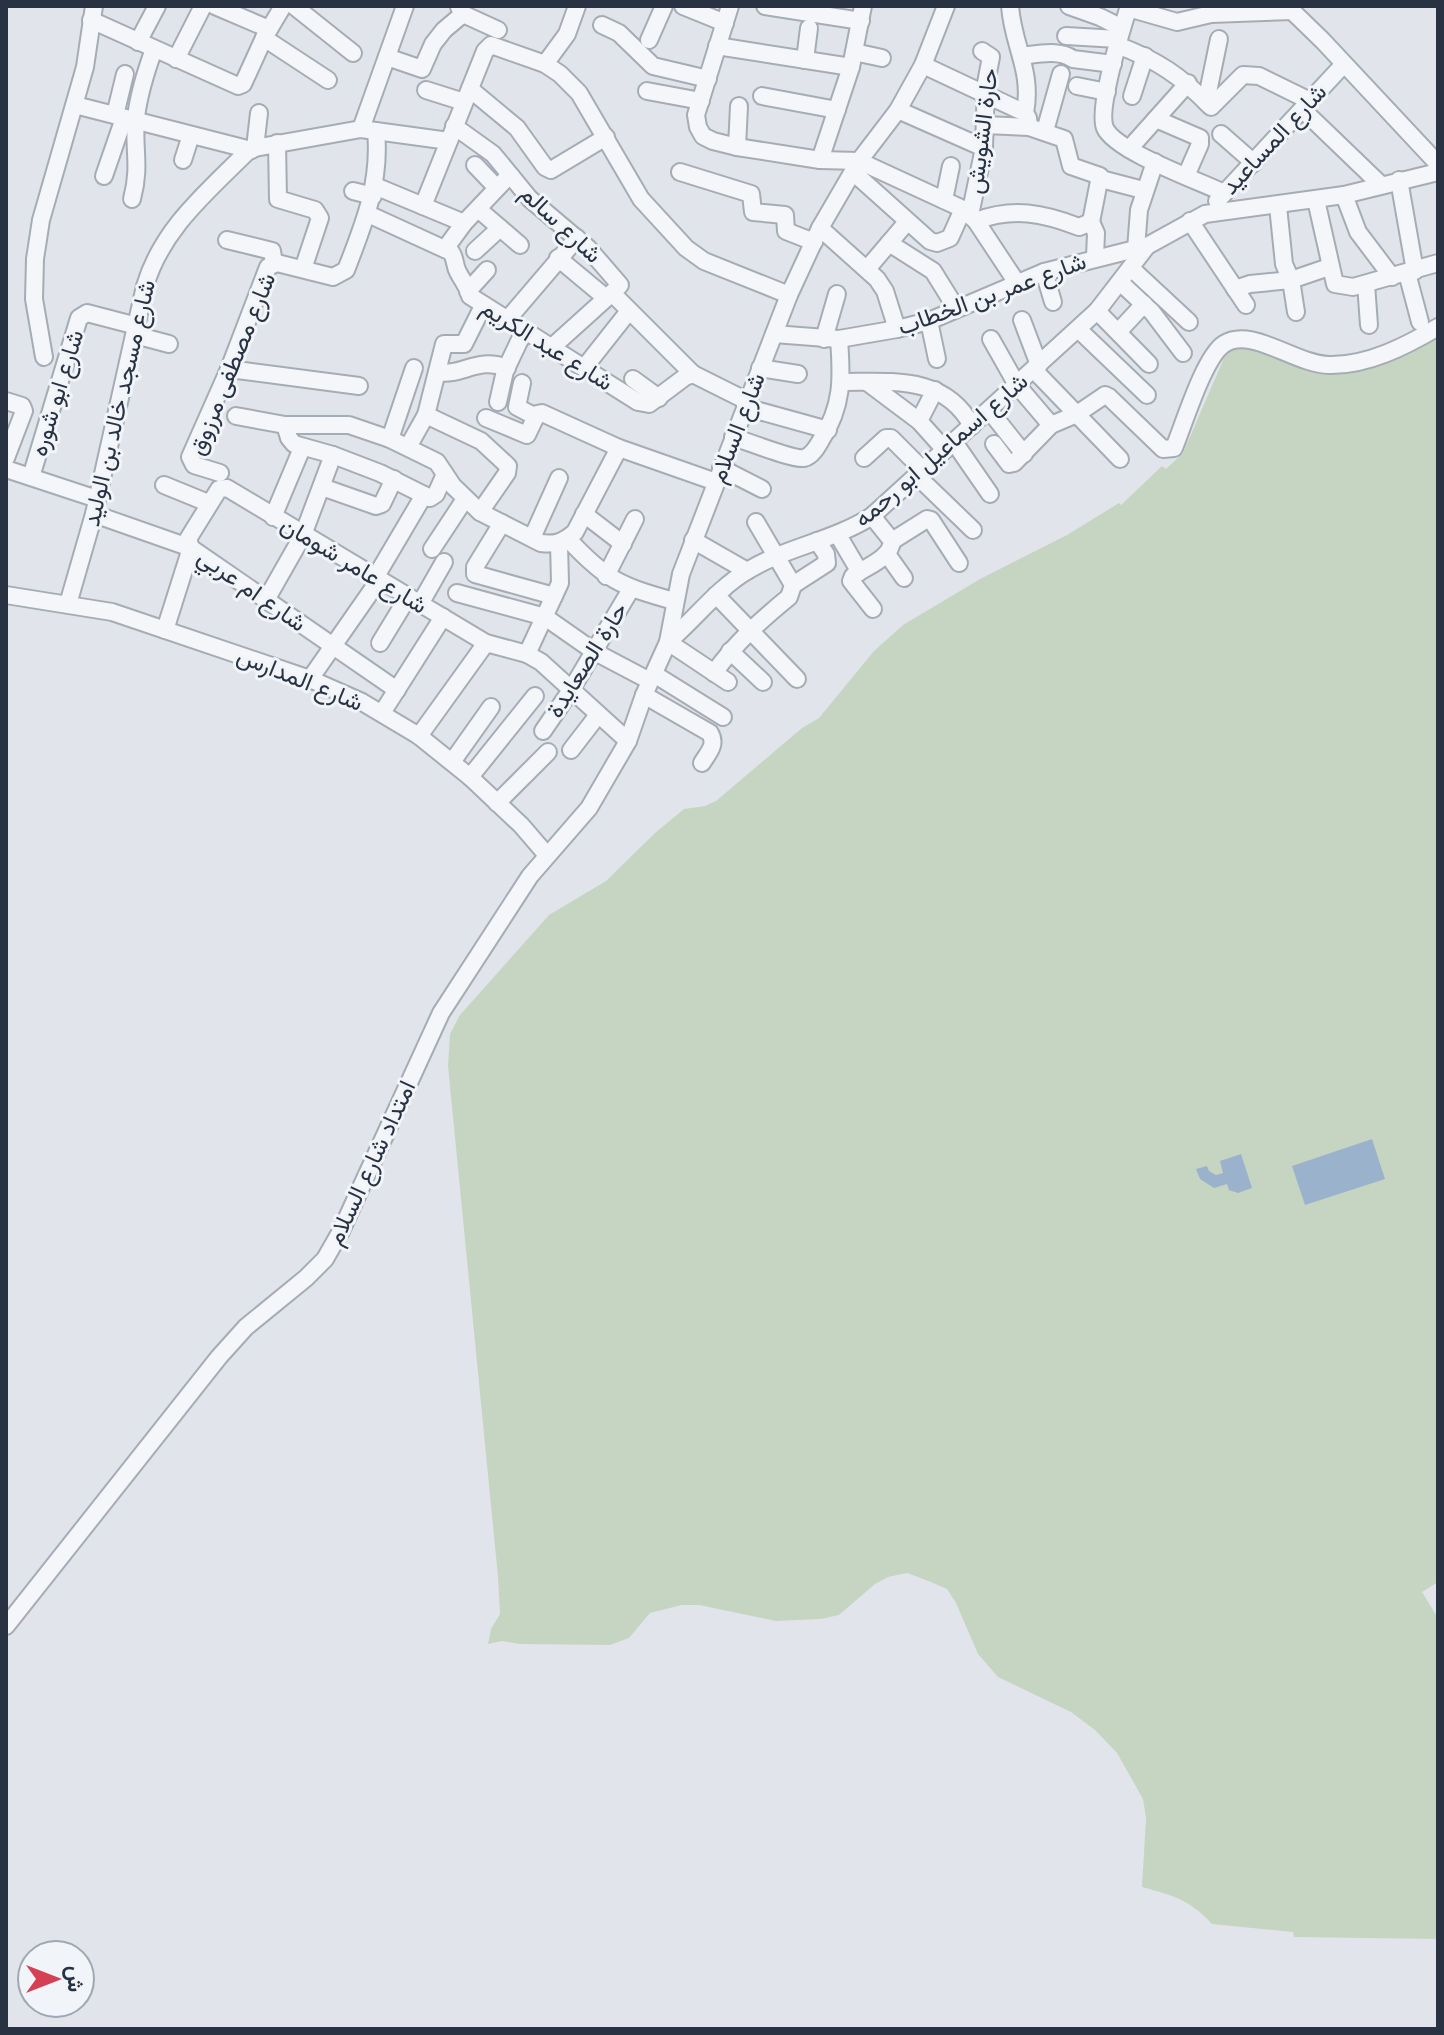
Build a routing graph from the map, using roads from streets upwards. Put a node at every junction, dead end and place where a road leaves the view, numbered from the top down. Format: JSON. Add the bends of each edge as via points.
{"nodes":[{"id":1,"x":157,"y":6,"type":"edge"},
{"id":2,"x":203,"y":6,"type":"edge"},
{"id":3,"x":215,"y":6,"type":"edge"},
{"id":4,"x":283,"y":6,"type":"edge"},
{"id":5,"x":294,"y":6,"type":"edge"},
{"id":6,"x":405,"y":6,"type":"edge"},
{"id":7,"x":577,"y":6,"type":"edge"},
{"id":8,"x":664,"y":6,"type":"edge"},
{"id":9,"x":683,"y":6,"type":"edge"},
{"id":10,"x":730,"y":6,"type":"edge"},
{"id":11,"x":765,"y":6,"type":"edge"},
{"id":12,"x":946,"y":6,"type":"edge"},
{"id":13,"x":1010,"y":6,"type":"edge"},
{"id":14,"x":1069,"y":6,"type":"edge"},
{"id":15,"x":1129,"y":7,"type":"edge"},
{"id":16,"x":1290,"y":9,"type":"edge"},
{"id":17,"x":461,"y":10,"type":"edge"},
{"id":18,"x":1152,"y":10,"type":"edge"},
{"id":19,"x":93,"y":13,"type":"edge"},
{"id":20,"x":862,"y":13,"type":"edge"},
{"id":21,"x":725,"y":23,"type":"junction"},
{"id":22,"x":602,"y":25,"type":"dead end"},
{"id":23,"x":809,"y":28,"type":"dead end"},
{"id":24,"x":498,"y":30,"type":"dead end"},
{"id":25,"x":266,"y":33,"type":"junction"},
{"id":26,"x":1066,"y":36,"type":"dead end"},
{"id":27,"x":1119,"y":37,"type":"junction"},
{"id":28,"x":1219,"y":39,"type":"dead end"},
{"id":29,"x":649,"y":40,"type":"dead end"},
{"id":30,"x":146,"y":46,"type":"junction"},
{"id":31,"x":717,"y":46,"type":"junction"},
{"id":32,"x":982,"y":51,"type":"dead end"},
{"id":33,"x":353,"y":53,"type":"dead end"},
{"id":34,"x":1021,"y":56,"type":"junction"},
{"id":35,"x":1145,"y":56,"type":"junction"},
{"id":36,"x":387,"y":57,"type":"junction"},
{"id":37,"x":882,"y":58,"type":"dead end"},
{"id":38,"x":176,"y":59,"type":"junction"},
{"id":39,"x":805,"y":60,"type":"junction"},
{"id":40,"x":853,"y":60,"type":"junction"},
{"id":41,"x":545,"y":64,"type":"junction"},
{"id":42,"x":1113,"y":64,"type":"junction"},
{"id":43,"x":1344,"y":64,"type":"junction"},
{"id":44,"x":923,"y":65,"type":"junction"},
{"id":45,"x":125,"y":74,"type":"dead end"},
{"id":46,"x":1061,"y":74,"type":"dead end"},
{"id":47,"x":708,"y":79,"type":"junction"},
{"id":48,"x":328,"y":80,"type":"dead end"},
{"id":49,"x":1188,"y":83,"type":"junction"},
{"id":50,"x":1077,"y":86,"type":"dead end"},
{"id":51,"x":426,"y":90,"type":"dead end"},
{"id":52,"x":647,"y":91,"type":"dead end"},
{"id":53,"x":1107,"y":92,"type":"junction"},
{"id":54,"x":467,"y":96,"type":"junction"},
{"id":55,"x":762,"y":96,"type":"dead end"},
{"id":56,"x":986,"y":96,"type":"junction"},
{"id":57,"x":1132,"y":96,"type":"dead end"},
{"id":58,"x":701,"y":101,"type":"junction"},
{"id":59,"x":75,"y":105,"type":"junction"},
{"id":60,"x":1208,"y":105,"type":"junction"},
{"id":61,"x":1306,"y":105,"type":"junction"},
{"id":62,"x":739,"y":106,"type":"dead end"},
{"id":63,"x":837,"y":110,"type":"junction"},
{"id":64,"x":898,"y":110,"type":"junction"},
{"id":65,"x":259,"y":113,"type":"dead end"},
{"id":66,"x":125,"y":118,"type":"junction"},
{"id":67,"x":1156,"y":119,"type":"junction"},
{"id":68,"x":1033,"y":124,"type":"junction"},
{"id":69,"x":985,"y":125,"type":"junction"},
{"id":70,"x":368,"y":130,"type":"junction"},
{"id":71,"x":452,"y":134,"type":"junction"},
{"id":72,"x":1221,"y":134,"type":"dead end"},
{"id":73,"x":191,"y":135,"type":"junction"},
{"id":74,"x":606,"y":137,"type":"junction"},
{"id":75,"x":277,"y":143,"type":"junction"},
{"id":76,"x":737,"y":147,"type":"junction"},
{"id":77,"x":984,"y":148,"type":"junction"},
{"id":78,"x":253,"y":149,"type":"junction"},
{"id":79,"x":1129,"y":149,"type":"junction"},
{"id":80,"x":183,"y":160,"type":"dead end"},
{"id":81,"x":820,"y":160,"type":"junction"},
{"id":82,"x":1155,"y":162,"type":"junction"},
{"id":83,"x":1254,"y":163,"type":"junction"},
{"id":84,"x":1438,"y":164,"type":"edge"},
{"id":85,"x":475,"y":165,"type":"dead end"},
{"id":86,"x":856,"y":166,"type":"junction"},
{"id":87,"x":951,"y":166,"type":"dead end"},
{"id":88,"x":680,"y":172,"type":"dead end"},
{"id":89,"x":1438,"y":172,"type":"edge"},
{"id":90,"x":104,"y":176,"type":"dead end"},
{"id":91,"x":511,"y":176,"type":"junction"},
{"id":92,"x":1186,"y":176,"type":"junction"},
{"id":93,"x":1101,"y":179,"type":"junction"},
{"id":94,"x":1399,"y":180,"type":"junction"},
{"id":95,"x":1381,"y":185,"type":"junction"},
{"id":96,"x":497,"y":188,"type":"junction"},
{"id":97,"x":1143,"y":190,"type":"junction"},
{"id":98,"x":353,"y":191,"type":"dead end"},
{"id":99,"x":374,"y":191,"type":"junction"},
{"id":100,"x":1224,"y":193,"type":"junction"},
{"id":101,"x":1344,"y":195,"type":"junction"},
{"id":102,"x":132,"y":199,"type":"dead end"},
{"id":103,"x":944,"y":200,"type":"junction"},
{"id":104,"x":1316,"y":200,"type":"junction"},
{"id":105,"x":423,"y":206,"type":"junction"},
{"id":106,"x":1278,"y":206,"type":"junction"},
{"id":107,"x":478,"y":209,"type":"junction"},
{"id":108,"x":368,"y":214,"type":"junction"},
{"id":109,"x":970,"y":215,"type":"junction"},
{"id":110,"x":1197,"y":218,"type":"junction"},
{"id":111,"x":907,"y":222,"type":"junction"},
{"id":112,"x":1091,"y":222,"type":"junction"},
{"id":113,"x":464,"y":223,"type":"junction"},
{"id":114,"x":500,"y":228,"type":"junction"},
{"id":115,"x":817,"y":235,"type":"junction"},
{"id":116,"x":577,"y":238,"type":"junction"},
{"id":117,"x":227,"y":240,"type":"dead end"},
{"id":118,"x":930,"y":241,"type":"junction"},
{"id":119,"x":889,"y":243,"type":"junction"},
{"id":120,"x":520,"y":245,"type":"dead end"},
{"id":121,"x":1142,"y":248,"type":"junction"},
{"id":122,"x":445,"y":249,"type":"junction"},
{"id":123,"x":475,"y":251,"type":"dead end"},
{"id":124,"x":1095,"y":257,"type":"junction"},
{"id":125,"x":558,"y":258,"type":"junction"},
{"id":126,"x":919,"y":261,"type":"junction"},
{"id":127,"x":274,"y":263,"type":"junction"},
{"id":128,"x":1438,"y":263,"type":"edge"},
{"id":129,"x":1329,"y":267,"type":"junction"},
{"id":130,"x":303,"y":269,"type":"junction"},
{"id":131,"x":867,"y":269,"type":"junction"},
{"id":132,"x":1132,"y":269,"type":"junction"},
{"id":133,"x":487,"y":270,"type":"dead end"},
{"id":134,"x":1044,"y":272,"type":"junction"},
{"id":135,"x":1404,"y":274,"type":"junction"},
{"id":136,"x":1291,"y":280,"type":"junction"},
{"id":137,"x":1017,"y":283,"type":"junction"},
{"id":138,"x":1121,"y":283,"type":"junction"},
{"id":139,"x":1366,"y":284,"type":"junction"},
{"id":140,"x":1235,"y":289,"type":"junction"},
{"id":141,"x":468,"y":291,"type":"junction"},
{"id":142,"x":837,"y":294,"type":"dead end"},
{"id":143,"x":789,"y":295,"type":"junction"},
{"id":144,"x":609,"y":296,"type":"junction"},
{"id":145,"x":1053,"y":302,"type":"dead end"},
{"id":146,"x":1144,"y":304,"type":"junction"},
{"id":147,"x":1246,"y":305,"type":"dead end"},
{"id":148,"x":483,"y":306,"type":"junction"},
{"id":149,"x":956,"y":308,"type":"junction"},
{"id":150,"x":629,"y":311,"type":"junction"},
{"id":151,"x":1097,"y":311,"type":"junction"},
{"id":152,"x":1296,"y":312,"type":"dead end"},
{"id":153,"x":507,"y":320,"type":"junction"},
{"id":154,"x":1022,"y":320,"type":"dead end"},
{"id":155,"x":929,"y":321,"type":"junction"},
{"id":156,"x":1189,"y":322,"type":"dead end"},
{"id":157,"x":1420,"y":322,"type":"dead end"},
{"id":158,"x":1369,"y":325,"type":"dead end"},
{"id":159,"x":1438,"y":327,"type":"edge"},
{"id":160,"x":897,"y":329,"type":"junction"},
{"id":161,"x":1078,"y":329,"type":"junction"},
{"id":162,"x":136,"y":331,"type":"junction"},
{"id":163,"x":524,"y":331,"type":"junction"},
{"id":164,"x":1118,"y":332,"type":"junction"},
{"id":165,"x":774,"y":334,"type":"junction"},
{"id":166,"x":832,"y":339,"type":"junction"},
{"id":167,"x":991,"y":339,"type":"dead end"},
{"id":168,"x":169,"y":344,"type":"dead end"},
{"id":169,"x":551,"y":348,"type":"junction"},
{"id":170,"x":1183,"y":353,"type":"dead end"},
{"id":171,"x":44,"y":357,"type":"dead end"},
{"id":172,"x":937,"y":359,"type":"dead end"},
{"id":173,"x":1149,"y":364,"type":"dead end"},
{"id":174,"x":414,"y":368,"type":"dead end"},
{"id":175,"x":507,"y":368,"type":"junction"},
{"id":176,"x":584,"y":368,"type":"junction"},
{"id":177,"x":760,"y":368,"type":"junction"},
{"id":178,"x":1037,"y":368,"type":"junction"},
{"id":179,"x":229,"y":369,"type":"junction"},
{"id":180,"x":437,"y":372,"type":"junction"},
{"id":181,"x":693,"y":374,"type":"junction"},
{"id":182,"x":798,"y":374,"type":"dead end"},
{"id":183,"x":633,"y":379,"type":"dead end"},
{"id":184,"x":842,"y":382,"type":"junction"},
{"id":185,"x":867,"y":382,"type":"junction"},
{"id":186,"x":522,"y":383,"type":"dead end"},
{"id":187,"x":1017,"y":385,"type":"junction"},
{"id":188,"x":359,"y":386,"type":"dead end"},
{"id":189,"x":935,"y":390,"type":"junction"},
{"id":190,"x":1147,"y":395,"type":"dead end"},
{"id":191,"x":659,"y":398,"type":"junction"},
{"id":192,"x":6,"y":401,"type":"edge"},
{"id":193,"x":498,"y":402,"type":"dead end"},
{"id":194,"x":746,"y":404,"type":"junction"},
{"id":195,"x":989,"y":410,"type":"junction"},
{"id":196,"x":1077,"y":414,"type":"junction"},
{"id":197,"x":426,"y":415,"type":"junction"},
{"id":198,"x":236,"y":416,"type":"dead end"},
{"id":199,"x":536,"y":417,"type":"junction"},
{"id":200,"x":486,"y":418,"type":"dead end"},
{"id":201,"x":919,"y":421,"type":"junction"},
{"id":202,"x":285,"y":425,"type":"junction"},
{"id":203,"x":1051,"y":425,"type":"junction"},
{"id":204,"x":972,"y":426,"type":"junction"},
{"id":205,"x":828,"y":430,"type":"junction"},
{"id":206,"x":733,"y":437,"type":"junction"},
{"id":207,"x":390,"y":439,"type":"junction"},
{"id":208,"x":994,"y":444,"type":"dead end"},
{"id":209,"x":950,"y":446,"type":"junction"},
{"id":210,"x":408,"y":447,"type":"junction"},
{"id":211,"x":302,"y":448,"type":"junction"},
{"id":212,"x":619,"y":448,"type":"junction"},
{"id":213,"x":1024,"y":454,"type":"junction"},
{"id":214,"x":333,"y":455,"type":"junction"},
{"id":215,"x":6,"y":458,"type":"edge"},
{"id":216,"x":864,"y":458,"type":"dead end"},
{"id":217,"x":1120,"y":459,"type":"dead end"},
{"id":218,"x":6,"y":469,"type":"edge"},
{"id":219,"x":920,"y":473,"type":"junction"},
{"id":220,"x":445,"y":474,"type":"junction"},
{"id":221,"x":718,"y":475,"type":"junction"},
{"id":222,"x":31,"y":477,"type":"junction"},
{"id":223,"x":559,"y":478,"type":"dead end"},
{"id":224,"x":394,"y":479,"type":"junction"},
{"id":225,"x":221,"y":480,"type":"junction"},
{"id":226,"x":164,"y":485,"type":"dead end"},
{"id":227,"x":322,"y":487,"type":"junction"},
{"id":228,"x":762,"y":489,"type":"dead end"},
{"id":229,"x":990,"y":494,"type":"dead end"},
{"id":230,"x":424,"y":495,"type":"junction"},
{"id":231,"x":465,"y":499,"type":"junction"},
{"id":232,"x":208,"y":503,"type":"junction"},
{"id":233,"x":95,"y":507,"type":"junction"},
{"id":234,"x":480,"y":512,"type":"junction"},
{"id":235,"x":584,"y":514,"type":"junction"},
{"id":236,"x":872,"y":516,"type":"junction"},
{"id":237,"x":273,"y":517,"type":"junction"},
{"id":238,"x":635,"y":519,"type":"dead end"},
{"id":239,"x":756,"y":522,"type":"dead end"},
{"id":240,"x":502,"y":523,"type":"junction"},
{"id":241,"x":973,"y":530,"type":"dead end"},
{"id":242,"x":303,"y":535,"type":"junction"},
{"id":243,"x":838,"y":535,"type":"junction"},
{"id":244,"x":532,"y":538,"type":"junction"},
{"id":245,"x":693,"y":540,"type":"junction"},
{"id":246,"x":563,"y":541,"type":"junction"},
{"id":247,"x":817,"y":541,"type":"junction"},
{"id":248,"x":623,"y":544,"type":"junction"},
{"id":249,"x":191,"y":548,"type":"junction"},
{"id":250,"x":890,"y":548,"type":"junction"},
{"id":251,"x":432,"y":549,"type":"dead end"},
{"id":252,"x":777,"y":556,"type":"junction"},
{"id":253,"x":444,"y":562,"type":"dead end"},
{"id":254,"x":959,"y":563,"type":"dead end"},
{"id":255,"x":747,"y":571,"type":"junction"},
{"id":256,"x":858,"y":573,"type":"junction"},
{"id":257,"x":606,"y":576,"type":"junction"},
{"id":258,"x":904,"y":578,"type":"dead end"},
{"id":259,"x":377,"y":579,"type":"junction"},
{"id":260,"x":793,"y":585,"type":"junction"},
{"id":261,"x":631,"y":589,"type":"junction"},
{"id":262,"x":457,"y":593,"type":"dead end"},
{"id":263,"x":6,"y":595,"type":"edge"},
{"id":264,"x":716,"y":595,"type":"junction"},
{"id":265,"x":554,"y":596,"type":"junction"},
{"id":266,"x":266,"y":600,"type":"junction"},
{"id":267,"x":414,"y":600,"type":"junction"},
{"id":268,"x":674,"y":601,"type":"junction"},
{"id":269,"x":68,"y":604,"type":"junction"},
{"id":270,"x":873,"y":609,"type":"dead end"},
{"id":271,"x":443,"y":617,"type":"junction"},
{"id":272,"x":545,"y":617,"type":"junction"},
{"id":273,"x":165,"y":630,"type":"junction"},
{"id":274,"x":749,"y":630,"type":"junction"},
{"id":275,"x":668,"y":642,"type":"junction"},
{"id":276,"x":380,"y":643,"type":"dead end"},
{"id":277,"x":486,"y":643,"type":"junction"},
{"id":278,"x":333,"y":646,"type":"junction"},
{"id":279,"x":730,"y":651,"type":"junction"},
{"id":280,"x":595,"y":652,"type":"junction"},
{"id":281,"x":527,"y":654,"type":"junction"},
{"id":282,"x":310,"y":679,"type":"junction"},
{"id":283,"x":797,"y":679,"type":"dead end"},
{"id":284,"x":763,"y":682,"type":"dead end"},
{"id":285,"x":649,"y":684,"type":"junction"},
{"id":286,"x":397,"y":690,"type":"junction"},
{"id":287,"x":571,"y":690,"type":"junction"},
{"id":288,"x":535,"y":696,"type":"dead end"},
{"id":289,"x":491,"y":707,"type":"dead end"},
{"id":290,"x":382,"y":713,"type":"junction"},
{"id":291,"x":598,"y":715,"type":"junction"},
{"id":292,"x":723,"y":717,"type":"dead end"},
{"id":293,"x":543,"y":731,"type":"dead end"},
{"id":294,"x":419,"y":736,"type":"junction"},
{"id":295,"x":628,"y":741,"type":"junction"},
{"id":296,"x":571,"y":750,"type":"dead end"},
{"id":297,"x":548,"y":752,"type":"dead end"},
{"id":298,"x":452,"y":762,"type":"junction"},
{"id":299,"x":702,"y":763,"type":"dead end"},
{"id":300,"x":470,"y":777,"type":"junction"},
{"id":301,"x":497,"y":803,"type":"junction"},
{"id":302,"x":546,"y":854,"type":"junction"},
{"id":303,"x":6,"y":1626,"type":"edge"}],
"edges":[{"from":1,"to":30,"type":"street"},
{"from":2,"to":38,"type":"street"},
{"from":3,"to":25,"type":"street"},
{"from":4,"to":25,"type":"street"},
{"from":5,"to":33,"type":"street"},
{"from":6,"to":36,"type":"street"},
{"from":7,"to":41,"type":"street","via":[[567,34]]},
{"from":8,"to":29,"type":"street"},
{"from":9,"to":21,"type":"street"},
{"from":10,"to":21,"type":"street"},
{"from":11,"to":20,"type":"street"},
{"from":12,"to":44,"type":"street","name":"شارع السلام"},
{"from":13,"to":34,"type":"street"},
{"from":14,"to":27,"type":"street","via":[[1100,17]]},
{"from":15,"to":18,"type":"street"},
{"from":15,"to":27,"type":"street"},
{"from":16,"to":18,"type":"street","via":[[1211,14],[1177,22]]},
{"from":16,"to":43,"type":"street"},
{"from":17,"to":24,"type":"street"},
{"from":17,"to":36,"type":"street","via":[[433,44],[422,69]]},
{"from":19,"to":30,"type":"street"},
{"from":19,"to":59,"type":"street"},
{"from":20,"to":40,"type":"street"},
{"from":21,"to":31,"type":"street"},
{"from":22,"to":47,"type":"street","via":[[619,33],[653,66]]},
{"from":23,"to":39,"type":"street"},
{"from":25,"to":38,"type":"street","via":[[238,86]]},
{"from":25,"to":48,"type":"street"},
{"from":26,"to":27,"type":"street"},
{"from":27,"to":35,"type":"street"},
{"from":27,"to":42,"type":"street"},
{"from":28,"to":60,"type":"street"},
{"from":30,"to":38,"type":"street"},
{"from":30,"to":66,"type":"street","via":[[142,84]]},
{"from":31,"to":39,"type":"street"},
{"from":31,"to":47,"type":"street"},
{"from":32,"to":56,"type":"street","name":"حارة الشويش","via":[[992,59]]},
{"from":34,"to":42,"type":"street","via":[[1057,53]]},
{"from":34,"to":68,"type":"street"},
{"from":35,"to":49,"type":"street"},
{"from":35,"to":57,"type":"street"},
{"from":36,"to":70,"type":"street"},
{"from":37,"to":40,"type":"street"},
{"from":39,"to":40,"type":"street"},
{"from":40,"to":63,"type":"street"},
{"from":41,"to":54,"type":"street","via":[[491,45]]},
{"from":41,"to":74,"type":"street","via":[[579,93]]},
{"from":42,"to":53,"type":"street"},
{"from":43,"to":61,"type":"street","name":"شارع المساعيد"},
{"from":43,"to":84,"type":"street"},
{"from":44,"to":56,"type":"street"},
{"from":44,"to":64,"type":"street","name":"شارع السلام"},
{"from":45,"to":66,"type":"street"},
{"from":46,"to":68,"type":"street"},
{"from":47,"to":58,"type":"street"},
{"from":49,"to":60,"type":"street"},
{"from":49,"to":67,"type":"street"},
{"from":50,"to":53,"type":"street"},
{"from":51,"to":54,"type":"street"},
{"from":52,"to":58,"type":"street"},
{"from":53,"to":79,"type":"street","via":[[1104,127]]},
{"from":54,"to":71,"type":"street"},
{"from":54,"to":74,"type":"street","via":[[517,128],[551,170]]},
{"from":55,"to":63,"type":"street"},
{"from":56,"to":68,"type":"street"},
{"from":56,"to":69,"type":"street","name":"حارة الشويش"},
{"from":58,"to":76,"type":"street","via":[[696,115],[703,136]]},
{"from":59,"to":66,"type":"street"},
{"from":59,"to":171,"type":"street","via":[[35,259],[34,299]]},
{"from":60,"to":61,"type":"street","via":[[1243,75],[1259,76]]},
{"from":61,"to":83,"type":"street","name":"شارع المساعيد"},
{"from":61,"to":95,"type":"street"},
{"from":62,"to":76,"type":"street"},
{"from":63,"to":81,"type":"street"},
{"from":64,"to":77,"type":"street"},
{"from":64,"to":86,"type":"street","name":"شارع السلام"},
{"from":65,"to":78,"type":"street"},
{"from":66,"to":73,"type":"street"},
{"from":66,"to":90,"type":"street"},
{"from":66,"to":102,"type":"street","via":[[138,167]]},
{"from":67,"to":79,"type":"street"},
{"from":67,"to":92,"type":"street","via":[[1200,138]]},
{"from":68,"to":69,"type":"street"},
{"from":68,"to":93,"type":"street","via":[[1064,139],[1071,166],[1098,173]]},
{"from":69,"to":77,"type":"street","name":"حارة الشويش"},
{"from":70,"to":71,"type":"street"},
{"from":70,"to":75,"type":"street"},
{"from":70,"to":99,"type":"street","name":"شارع مصطفى مرزوق","via":[[378,153]]},
{"from":71,"to":91,"type":"street","name":"شارع سالم","via":[[493,154]]},
{"from":71,"to":105,"type":"street"},
{"from":72,"to":83,"type":"street"},
{"from":73,"to":78,"type":"street"},
{"from":73,"to":80,"type":"street"},
{"from":74,"to":143,"type":"street","via":[[641,199],[686,248],[704,261]]},
{"from":75,"to":78,"type":"street"},
{"from":75,"to":130,"type":"street","via":[[278,199],[315,210],[320,218]]},
{"from":76,"to":81,"type":"street"},
{"from":77,"to":109,"type":"street","name":"حارة الشويش"},
{"from":78,"to":162,"type":"street","name":"شارع مسجد خالد بن الوليد","via":[[166,237],[150,269]]},
{"from":79,"to":82,"type":"street"},
{"from":81,"to":86,"type":"street"},
{"from":82,"to":92,"type":"street"},
{"from":82,"to":97,"type":"street"},
{"from":83,"to":100,"type":"street","name":"شارع المساعيد"},
{"from":85,"to":96,"type":"street"},
{"from":86,"to":103,"type":"street"},
{"from":86,"to":111,"type":"street"},
{"from":86,"to":115,"type":"street","name":"شارع السلام"},
{"from":87,"to":103,"type":"street"},
{"from":88,"to":115,"type":"street","via":[[751,194],[753,212],[785,215],[786,231]]},
{"from":89,"to":94,"type":"street","name":"شارع عمر بن الخطاب"},
{"from":91,"to":96,"type":"street"},
{"from":91,"to":116,"type":"street","name":"شارع سالم"},
{"from":92,"to":100,"type":"street"},
{"from":93,"to":97,"type":"street"},
{"from":93,"to":112,"type":"street"},
{"from":94,"to":95,"type":"street","name":"شارع عمر بن الخطاب"},
{"from":94,"to":135,"type":"street"},
{"from":95,"to":101,"type":"street","name":"شارع عمر بن الخطاب"},
{"from":96,"to":107,"type":"street"},
{"from":97,"to":121,"type":"street"},
{"from":98,"to":99,"type":"street"},
{"from":99,"to":105,"type":"street"},
{"from":99,"to":108,"type":"street","name":"شارع مصطفى مرزوق"},
{"from":100,"to":110,"type":"street","name":"شارع المساعيد"},
{"from":101,"to":104,"type":"street","name":"شارع عمر بن الخطاب"},
{"from":101,"to":135,"type":"street","via":[[1358,232]]},
{"from":103,"to":109,"type":"street"},
{"from":104,"to":106,"type":"street","name":"شارع عمر بن الخطاب"},
{"from":104,"to":129,"type":"street"},
{"from":105,"to":113,"type":"street"},
{"from":106,"to":110,"type":"street","name":"شارع عمر بن الخطاب"},
{"from":106,"to":136,"type":"street","via":[[1284,264]]},
{"from":107,"to":113,"type":"street"},
{"from":107,"to":114,"type":"street"},
{"from":108,"to":122,"type":"street"},
{"from":108,"to":130,"type":"street","name":"شارع مصطفى مرزوق","via":[[346,270],[333,277]]},
{"from":109,"to":112,"type":"street","via":[[1019,212],[1079,227]]},
{"from":109,"to":118,"type":"street","name":"حارة الشويش","via":[[944,242]]},
{"from":109,"to":137,"type":"street"},
{"from":110,"to":121,"type":"street","name":"شارع عمر بن الخطاب"},
{"from":110,"to":140,"type":"street"},
{"from":111,"to":118,"type":"street"},
{"from":111,"to":119,"type":"street"},
{"from":112,"to":124,"type":"street"},
{"from":113,"to":122,"type":"street"},
{"from":114,"to":120,"type":"street"},
{"from":114,"to":123,"type":"street"},
{"from":115,"to":131,"type":"street"},
{"from":115,"to":143,"type":"street","name":"شارع السلام"},
{"from":116,"to":125,"type":"street"},
{"from":116,"to":144,"type":"street","name":"شارع سالم","via":[[618,281]]},
{"from":117,"to":127,"type":"street","via":[[272,251]]},
{"from":118,"to":126,"type":"street"},
{"from":119,"to":126,"type":"street"},
{"from":119,"to":131,"type":"street"},
{"from":121,"to":124,"type":"street","name":"شارع عمر بن الخطاب"},
{"from":121,"to":132,"type":"street","name":"شارع اسماعيل ابو رحمه"},
{"from":122,"to":141,"type":"street","name":"شارع عبد الكريم","via":[[454,255]]},
{"from":124,"to":134,"type":"street","name":"شارع عمر بن الخطاب"},
{"from":125,"to":144,"type":"street"},
{"from":125,"to":153,"type":"street"},
{"from":126,"to":149,"type":"street","via":[[939,277]]},
{"from":127,"to":130,"type":"street","name":"شارع مصطفى مرزوق"},
{"from":127,"to":179,"type":"street","name":"شارع مصطفى مرزوق"},
{"from":128,"to":135,"type":"street"},
{"from":129,"to":136,"type":"street"},
{"from":129,"to":139,"type":"street","via":[[1340,287]]},
{"from":131,"to":160,"type":"street","via":[[885,291]]},
{"from":132,"to":138,"type":"street","name":"شارع اسماعيل ابو رحمه"},
{"from":132,"to":156,"type":"street"},
{"from":133,"to":141,"type":"street"},
{"from":134,"to":137,"type":"street","name":"شارع عمر بن الخطاب"},
{"from":134,"to":145,"type":"street"},
{"from":135,"to":139,"type":"street"},
{"from":135,"to":157,"type":"street"},
{"from":136,"to":140,"type":"street"},
{"from":136,"to":152,"type":"street"},
{"from":137,"to":149,"type":"street","name":"شارع عمر بن الخطاب"},
{"from":138,"to":146,"type":"street"},
{"from":138,"to":151,"type":"street","name":"شارع اسماعيل ابو رحمه"},
{"from":139,"to":158,"type":"street"},
{"from":140,"to":147,"type":"street"},
{"from":141,"to":148,"type":"street","name":"شارع عبد الكريم"},
{"from":142,"to":166,"type":"street"},
{"from":143,"to":165,"type":"street","name":"شارع السلام"},
{"from":144,"to":150,"type":"street","name":"شارع سالم"},
{"from":144,"to":169,"type":"street"},
{"from":146,"to":164,"type":"street"},
{"from":146,"to":170,"type":"street"},
{"from":148,"to":153,"type":"street","name":"شارع عبد الكريم"},
{"from":148,"to":180,"type":"street","via":[[464,344],[444,344]]},
{"from":149,"to":155,"type":"street","name":"شارع عمر بن الخطاب"},
{"from":150,"to":176,"type":"street"},
{"from":150,"to":181,"type":"street","name":"شارع سالم"},
{"from":151,"to":161,"type":"street","name":"شارع اسماعيل ابو رحمه"},
{"from":151,"to":164,"type":"street"},
{"from":153,"to":163,"type":"street","name":"شارع عبد الكريم"},
{"from":154,"to":178,"type":"street"},
{"from":155,"to":160,"type":"street","name":"شارع عمر بن الخطاب"},
{"from":155,"to":172,"type":"street"},
{"from":159,"to":196,"type":"street","via":[[1390,352],[1330,365],[1294,358],[1244,338],[1225,342],[1211,355],[1174,448],[1163,449],[1109,397],[1100,397]]},
{"from":160,"to":166,"type":"street","name":"شارع عمر بن الخطاب"},
{"from":161,"to":178,"type":"street","name":"شارع اسماعيل ابو رحمه"},
{"from":161,"to":190,"type":"street"},
{"from":162,"to":168,"type":"street"},
{"from":162,"to":222,"type":"street","name":"شارع ابو شوره","via":[[87,313],[79,318]]},
{"from":162,"to":233,"type":"street","name":"شارع مسجد خالد بن الوليد"},
{"from":163,"to":169,"type":"street","name":"شارع عبد الكريم"},
{"from":163,"to":175,"type":"street"},
{"from":164,"to":173,"type":"street"},
{"from":165,"to":166,"type":"street","name":"شارع عمر بن الخطاب"},
{"from":165,"to":177,"type":"street","name":"شارع السلام"},
{"from":166,"to":184,"type":"street"},
{"from":167,"to":187,"type":"street"},
{"from":169,"to":176,"type":"street","name":"شارع عبد الكريم"},
{"from":174,"to":207,"type":"street"},
{"from":175,"to":180,"type":"street","via":[[484,363],[449,374]]},
{"from":175,"to":193,"type":"street"},
{"from":176,"to":191,"type":"street","name":"شارع عبد الكريم","via":[[638,402],[649,404]]},
{"from":177,"to":182,"type":"street"},
{"from":177,"to":194,"type":"street","name":"شارع السلام"},
{"from":178,"to":187,"type":"street","name":"شارع اسماعيل ابو رحمه"},
{"from":178,"to":196,"type":"street"},
{"from":179,"to":188,"type":"street"},
{"from":179,"to":225,"type":"street","name":"شارع مصطفى مرزوق","via":[[190,457],[194,465]]},
{"from":180,"to":197,"type":"street"},
{"from":181,"to":191,"type":"street"},
{"from":181,"to":194,"type":"street"},
{"from":183,"to":191,"type":"street"},
{"from":184,"to":185,"type":"street"},
{"from":184,"to":205,"type":"street"},
{"from":185,"to":189,"type":"street"},
{"from":185,"to":201,"type":"street"},
{"from":186,"to":199,"type":"street","via":[[517,407]]},
{"from":187,"to":195,"type":"street","name":"شارع اسماعيل ابو رحمه"},
{"from":187,"to":203,"type":"street"},
{"from":189,"to":201,"type":"street"},
{"from":189,"to":204,"type":"street","via":[[964,410]]},
{"from":192,"to":215,"type":"street","via":[[24,411]]},
{"from":194,"to":205,"type":"street"},
{"from":194,"to":206,"type":"street","name":"شارع السلام"},
{"from":195,"to":204,"type":"street","name":"شارع اسماعيل ابو رحمه"},
{"from":195,"to":213,"type":"street"},
{"from":196,"to":203,"type":"street"},
{"from":196,"to":217,"type":"street"},
{"from":197,"to":210,"type":"street"},
{"from":197,"to":234,"type":"street","via":[[481,441],[508,466]]},
{"from":198,"to":202,"type":"street"},
{"from":199,"to":200,"type":"street","via":[[527,435]]},
{"from":199,"to":212,"type":"street","via":[[542,413]]},
{"from":201,"to":209,"type":"street"},
{"from":202,"to":207,"type":"street","via":[[349,425]]},
{"from":202,"to":211,"type":"street","via":[[289,438]]},
{"from":203,"to":213,"type":"street"},
{"from":204,"to":209,"type":"street","name":"شارع اسماعيل ابو رحمه"},
{"from":205,"to":206,"type":"street","via":[[806,458]]},
{"from":206,"to":221,"type":"street","name":"شارع السلام"},
{"from":207,"to":210,"type":"street"},
{"from":208,"to":213,"type":"street","via":[[1009,464]]},
{"from":209,"to":219,"type":"street","name":"شارع اسماعيل ابو رحمه"},
{"from":209,"to":229,"type":"street"},
{"from":210,"to":220,"type":"street","via":[[437,462]]},
{"from":211,"to":214,"type":"street"},
{"from":211,"to":237,"type":"street"},
{"from":212,"to":221,"type":"street"},
{"from":212,"to":235,"type":"street"},
{"from":214,"to":224,"type":"street"},
{"from":214,"to":227,"type":"street"},
{"from":216,"to":219,"type":"street","via":[[891,438]]},
{"from":218,"to":222,"type":"street","name":"شارع ام عربي"},
{"from":219,"to":236,"type":"street","name":"شارع اسماعيل ابو رحمه"},
{"from":219,"to":241,"type":"street"},
{"from":220,"to":230,"type":"street","via":[[434,497]]},
{"from":220,"to":231,"type":"street"},
{"from":221,"to":228,"type":"street"},
{"from":221,"to":245,"type":"street","name":"شارع السلام"},
{"from":222,"to":233,"type":"street","name":"شارع ام عربي"},
{"from":223,"to":244,"type":"street"},
{"from":224,"to":227,"type":"street","via":[[376,506]]},
{"from":224,"to":230,"type":"street"},
{"from":225,"to":232,"type":"street"},
{"from":225,"to":237,"type":"street","name":"شارع عامر شومان"},
{"from":226,"to":232,"type":"street"},
{"from":227,"to":242,"type":"street"},
{"from":230,"to":259,"type":"street"},
{"from":231,"to":234,"type":"street"},
{"from":231,"to":251,"type":"street"},
{"from":232,"to":249,"type":"street","via":[[188,539]]},
{"from":233,"to":249,"type":"street","name":"شارع ام عربي"},
{"from":233,"to":269,"type":"street","name":"شارع مسجد خالد بن الوليد"},
{"from":234,"to":240,"type":"street"},
{"from":235,"to":246,"type":"street"},
{"from":235,"to":248,"type":"street"},
{"from":236,"to":243,"type":"street","name":"شارع اسماعيل ابو رحمه"},
{"from":236,"to":250,"type":"street"},
{"from":237,"to":242,"type":"street","name":"شارع عامر شومان"},
{"from":238,"to":248,"type":"street"},
{"from":239,"to":252,"type":"street"},
{"from":240,"to":244,"type":"street"},
{"from":240,"to":265,"type":"street","via":[[475,574]]},
{"from":242,"to":259,"type":"street","name":"شارع عامر شومان"},
{"from":242,"to":266,"type":"street"},
{"from":243,"to":247,"type":"street","name":"شارع اسماعيل ابو رحمه"},
{"from":243,"to":256,"type":"street"},
{"from":244,"to":246,"type":"street","via":[[550,544]]},
{"from":245,"to":255,"type":"street"},
{"from":245,"to":268,"type":"street","name":"شارع السلام"},
{"from":246,"to":257,"type":"street"},
{"from":246,"to":265,"type":"street"},
{"from":247,"to":252,"type":"street","name":"شارع اسماعيل ابو رحمه"},
{"from":247,"to":260,"type":"street","via":[[827,563]]},
{"from":248,"to":257,"type":"street"},
{"from":249,"to":266,"type":"street","name":"شارع ام عربي"},
{"from":249,"to":273,"type":"street"},
{"from":250,"to":254,"type":"street","via":[[922,521],[931,520]]},
{"from":250,"to":256,"type":"street"},
{"from":250,"to":258,"type":"street"},
{"from":252,"to":255,"type":"street","name":"شارع اسماعيل ابو رحمه"},
{"from":252,"to":260,"type":"street"},
{"from":253,"to":267,"type":"street"},
{"from":255,"to":264,"type":"street","name":"شارع اسماعيل ابو رحمه"},
{"from":256,"to":270,"type":"street","via":[[851,581]]},
{"from":257,"to":261,"type":"street"},
{"from":259,"to":267,"type":"street","name":"شارع عامر شومان"},
{"from":259,"to":278,"type":"street"},
{"from":260,"to":274,"type":"street","via":[[789,597]]},
{"from":261,"to":268,"type":"street"},
{"from":261,"to":280,"type":"street","name":"حارة الصعايدة"},
{"from":262,"to":272,"type":"street"},
{"from":263,"to":269,"type":"street","name":"شارع المدارس"},
{"from":264,"to":274,"type":"street"},
{"from":264,"to":275,"type":"street","name":"شارع اسماعيل ابو رحمه"},
{"from":265,"to":272,"type":"street"},
{"from":266,"to":278,"type":"street","name":"شارع ام عربي"},
{"from":267,"to":271,"type":"street","name":"شارع عامر شومان"},
{"from":267,"to":276,"type":"street"},
{"from":268,"to":275,"type":"street","name":"شارع السلام"},
{"from":269,"to":273,"type":"street","name":"شارع المدارس"},
{"from":271,"to":277,"type":"street","name":"شارع عامر شومان"},
{"from":271,"to":286,"type":"street"},
{"from":272,"to":280,"type":"street"},
{"from":272,"to":281,"type":"street"},
{"from":273,"to":282,"type":"street","name":"شارع المدارس"},
{"from":274,"to":279,"type":"street"},
{"from":274,"to":283,"type":"street"},
{"from":275,"to":279,"type":"street","via":[[721,677]]},
{"from":275,"to":285,"type":"street","name":"شارع السلام"},
{"from":277,"to":281,"type":"street","name":"شارع عامر شومان"},
{"from":277,"to":294,"type":"street"},
{"from":278,"to":282,"type":"street"},
{"from":278,"to":286,"type":"street","name":"شارع ام عربي"},
{"from":279,"to":284,"type":"street"},
{"from":280,"to":285,"type":"street"},
{"from":280,"to":287,"type":"street","name":"حارة الصعايدة"},
{"from":281,"to":287,"type":"street"},
{"from":282,"to":290,"type":"street","name":"شارع المدارس"},
{"from":285,"to":292,"type":"street"},
{"from":285,"to":295,"type":"street","name":"شارع السلام"},
{"from":285,"to":299,"type":"street","via":[[710,733],[713,746]]},
{"from":286,"to":290,"type":"street"},
{"from":287,"to":291,"type":"street"},
{"from":287,"to":293,"type":"street","name":"حارة الصعايدة"},
{"from":288,"to":300,"type":"street"},
{"from":289,"to":298,"type":"street"},
{"from":290,"to":294,"type":"street","name":"شارع المدارس"},
{"from":291,"to":295,"type":"street"},
{"from":291,"to":296,"type":"street"},
{"from":294,"to":298,"type":"street","name":"شارع المدارس"},
{"from":295,"to":302,"type":"street","name":"شارع السلام","via":[[589,808]]},
{"from":297,"to":301,"type":"street"},
{"from":298,"to":300,"type":"street","name":"شارع المدارس"},
{"from":300,"to":301,"type":"street","name":"شارع المدارس"},
{"from":301,"to":302,"type":"street","name":"شارع المدارس"},
{"from":302,"to":303,"type":"street","name":"امتداد شارع السلام","via":[[441,1013],[325,1259],[234,1340]]}]}
